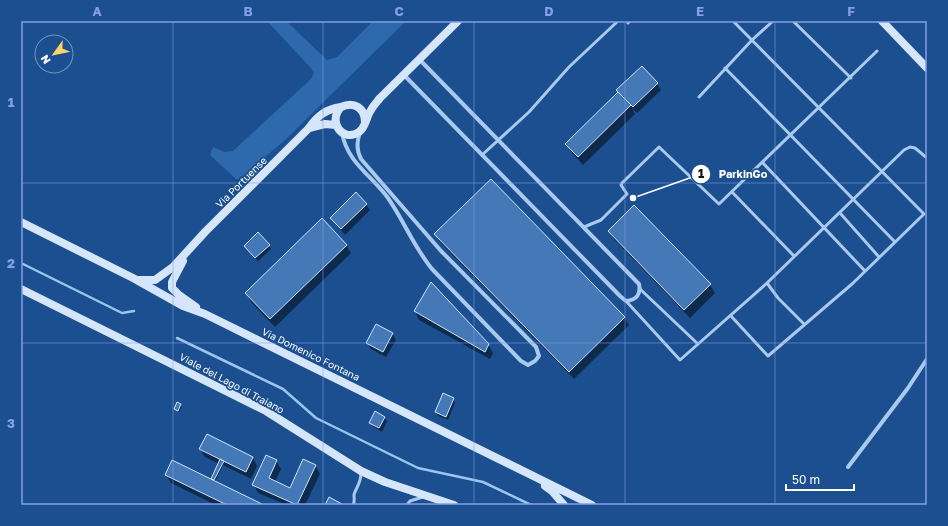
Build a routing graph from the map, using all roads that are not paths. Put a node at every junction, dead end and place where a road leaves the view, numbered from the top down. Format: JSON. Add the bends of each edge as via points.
{"nodes":[{"id":1,"x":458,"y":21,"type":"edge"},
{"id":2,"x":618,"y":21,"type":"edge"},
{"id":3,"x":733,"y":21,"type":"edge"},
{"id":4,"x":773,"y":21,"type":"edge"},
{"id":5,"x":793,"y":21,"type":"edge"},
{"id":6,"x":884,"y":21,"type":"edge"},
{"id":7,"x":752,"y":40,"type":"junction"},
{"id":8,"x":877,"y":51,"type":"dead end"},
{"id":9,"x":419,"y":59,"type":"junction"},
{"id":10,"x":725,"y":68,"type":"junction"},
{"id":11,"x":927,"y":68,"type":"edge"},
{"id":12,"x":403,"y":74,"type":"junction"},
{"id":13,"x":851,"y":78,"type":"junction"},
{"id":14,"x":698,"y":97,"type":"dead end"},
{"id":15,"x":380,"y":98,"type":"junction"},
{"id":16,"x":819,"y":106,"type":"junction"},
{"id":17,"x":341,"y":107,"type":"junction"},
{"id":18,"x":360,"y":108,"type":"junction"},
{"id":19,"x":365,"y":122,"type":"junction"},
{"id":20,"x":336,"y":125,"type":"junction"},
{"id":21,"x":309,"y":128,"type":"junction"},
{"id":22,"x":360,"y":131,"type":"junction"},
{"id":23,"x":342,"y":133,"type":"junction"},
{"id":24,"x":791,"y":134,"type":"junction"},
{"id":25,"x":498,"y":140,"type":"junction"},
{"id":26,"x":482,"y":155,"type":"junction"},
{"id":27,"x":927,"y":158,"type":"edge"},
{"id":28,"x":763,"y":162,"type":"junction"},
{"id":29,"x":884,"y":171,"type":"junction"},
{"id":30,"x":732,"y":192,"type":"junction"},
{"id":31,"x":854,"y":199,"type":"junction"},
{"id":32,"x":840,"y":213,"type":"junction"},
{"id":33,"x":21,"y":222,"type":"edge"},
{"id":34,"x":584,"y":227,"type":"junction"},
{"id":35,"x":823,"y":228,"type":"junction"},
{"id":36,"x":895,"y":242,"type":"junction"},
{"id":37,"x":188,"y":251,"type":"junction"},
{"id":38,"x":794,"y":256,"type":"junction"},
{"id":39,"x":878,"y":257,"type":"junction"},
{"id":40,"x":865,"y":271,"type":"junction"},
{"id":41,"x":133,"y":278,"type":"junction"},
{"id":42,"x":767,"y":284,"type":"junction"},
{"id":43,"x":21,"y":289,"type":"edge"},
{"id":44,"x":640,"y":289,"type":"junction"},
{"id":45,"x":626,"y":301,"type":"junction"},
{"id":46,"x":205,"y":314,"type":"junction"},
{"id":47,"x":731,"y":316,"type":"junction"},
{"id":48,"x":804,"y":324,"type":"junction"},
{"id":49,"x":698,"y":344,"type":"junction"},
{"id":50,"x":927,"y":359,"type":"edge"},
{"id":51,"x":514,"y":466,"type":"junction"},
{"id":52,"x":848,"y":467,"type":"dead end"},
{"id":53,"x":361,"y":471,"type":"junction"},
{"id":54,"x":426,"y":496,"type":"junction"},
{"id":55,"x":353,"y":505,"type":"edge"},
{"id":56,"x":407,"y":505,"type":"edge"},
{"id":57,"x":454,"y":505,"type":"edge"},
{"id":58,"x":564,"y":505,"type":"edge"},
{"id":59,"x":592,"y":505,"type":"edge"}],
"edges":[{"from":1,"to":9,"type":"street"},
{"from":2,"to":25,"type":"lane"},
{"from":3,"to":7,"type":"lane"},
{"from":4,"to":7,"type":"lane"},
{"from":5,"to":13,"type":"lane"},
{"from":6,"to":11,"type":"street"},
{"from":7,"to":10,"type":"lane"},
{"from":7,"to":16,"type":"lane"},
{"from":8,"to":13,"type":"lane"},
{"from":9,"to":12,"type":"street"},
{"from":9,"to":25,"type":"street"},
{"from":10,"to":14,"type":"lane"},
{"from":10,"to":24,"type":"lane"},
{"from":12,"to":15,"type":"street"},
{"from":12,"to":26,"type":"street"},
{"from":13,"to":16,"type":"lane"},
{"from":15,"to":18,"type":"street"},
{"from":15,"to":19,"type":"street"},
{"from":16,"to":24,"type":"lane"},
{"from":16,"to":29,"type":"lane"},
{"from":17,"to":18,"type":"street","via":[[350,104]]},
{"from":17,"to":20,"type":"street","via":[[335,118]]},
{"from":17,"to":21,"type":"street","name":"Via Portuense","via":[[326,111],[317,117]]},
{"from":18,"to":19,"type":"street"},
{"from":19,"to":22,"type":"street"},
{"from":20,"to":21,"type":"street","via":[[325,124]]},
{"from":20,"to":23,"type":"street"},
{"from":21,"to":37,"type":"street","name":"Via Portuense"},
{"from":22,"to":23,"type":"street","via":[[352,135]]},
{"from":22,"to":23,"type":"street","via":[[358,152],[361,159],[441,251],[536,347],[539,356],[535,361],[528,365],[521,361],[419,253],[388,198],[347,150]]},
{"from":24,"to":28,"type":"lane"},
{"from":24,"to":31,"type":"lane"},
{"from":25,"to":26,"type":"lane"},
{"from":25,"to":34,"type":"street"},
{"from":26,"to":45,"type":"street"},
{"from":27,"to":29,"type":"lane","via":[[910,147]]},
{"from":28,"to":30,"type":"lane"},
{"from":28,"to":35,"type":"lane"},
{"from":29,"to":31,"type":"lane"},
{"from":29,"to":36,"type":"lane","via":[[924,214]]},
{"from":30,"to":34,"type":"lane","via":[[719,204],[659,147],[622,183],[627,194],[601,220]]},
{"from":30,"to":38,"type":"lane"},
{"from":31,"to":32,"type":"lane"},
{"from":31,"to":36,"type":"lane"},
{"from":32,"to":35,"type":"lane"},
{"from":32,"to":39,"type":"lane"},
{"from":33,"to":41,"type":"street","name":"Via Domenico Fontana"},
{"from":34,"to":44,"type":"street"},
{"from":35,"to":38,"type":"lane"},
{"from":35,"to":40,"type":"lane"},
{"from":36,"to":39,"type":"lane"},
{"from":37,"to":41,"type":"street","name":"Via Portuense","via":[[173,267],[155,280]]},
{"from":37,"to":46,"type":"street","name":"Via Portuense","via":[[175,275],[172,288]]},
{"from":38,"to":42,"type":"lane"},
{"from":39,"to":40,"type":"lane"},
{"from":40,"to":48,"type":"lane"},
{"from":41,"to":46,"type":"street","name":"Via Domenico Fontana","via":[[183,306]]},
{"from":42,"to":47,"type":"lane"},
{"from":42,"to":48,"type":"lane"},
{"from":43,"to":53,"type":"street","name":"Viale del Lago di Traiano","via":[[266,411]]},
{"from":44,"to":45,"type":"street","via":[[638,296]]},
{"from":44,"to":49,"type":"lane"},
{"from":45,"to":49,"type":"lane","via":[[680,360]]},
{"from":46,"to":51,"type":"street","name":"Via Domenico Fontana"},
{"from":47,"to":48,"type":"lane","via":[[768,356]]},
{"from":47,"to":49,"type":"lane"},
{"from":50,"to":52,"type":"street"},
{"from":51,"to":58,"type":"street","via":[[552,491]]},
{"from":51,"to":59,"type":"street","name":"Via Domenico Fontana"},
{"from":53,"to":54,"type":"street","name":"Viale del Lago di Traiano"},
{"from":53,"to":55,"type":"lane","via":[[361,482],[354,494]]},
{"from":54,"to":56,"type":"lane","via":[[410,501]]},
{"from":54,"to":57,"type":"street","name":"Viale del Lago di Traiano"}]}
